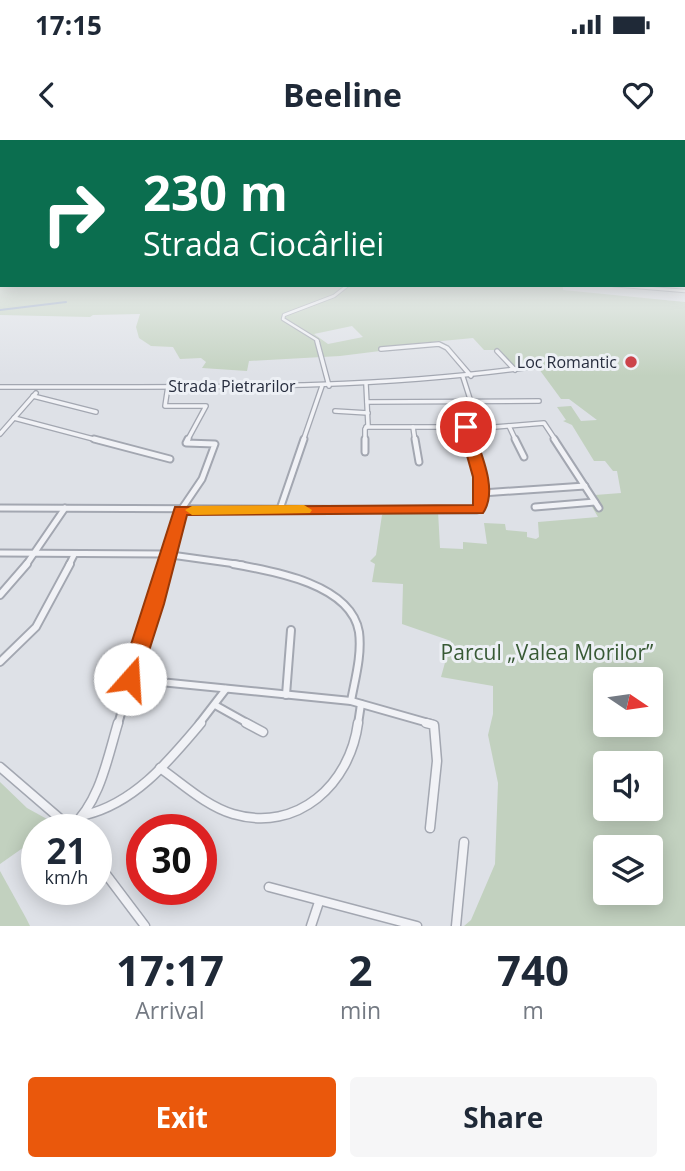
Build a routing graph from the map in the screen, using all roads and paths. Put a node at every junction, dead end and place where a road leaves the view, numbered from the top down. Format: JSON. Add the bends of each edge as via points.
{"nodes":[{"id":1,"x":311,"y":303,"type":"edge"},
{"id":2,"x":381,"y":349,"type":"dead end"},
{"id":3,"x":497,"y":351,"type":"dead end"},
{"id":4,"x":538,"y":366,"type":"dead end"},
{"id":5,"x":514,"y":370,"type":"junction"},
{"id":6,"x":471,"y":376,"type":"junction"},
{"id":7,"x":463,"y":377,"type":"junction"},
{"id":8,"x":366,"y":384,"type":"junction"},
{"id":9,"x":168,"y":386,"type":"junction"},
{"id":10,"x":326,"y":386,"type":"junction"},
{"id":11,"x":0,"y":387,"type":"edge"},
{"id":12,"x":9,"y":387,"type":"junction"},
{"id":13,"x":40,"y":388,"type":"junction"},
{"id":14,"x":0,"y":395,"type":"edge"},
{"id":15,"x":33,"y":396,"type":"junction"},
{"id":16,"x":538,"y":401,"type":"dead end"},
{"id":17,"x":367,"y":402,"type":"junction"},
{"id":18,"x":471,"y":402,"type":"junction"},
{"id":19,"x":335,"y":411,"type":"dead end"},
{"id":20,"x":96,"y":412,"type":"dead end"},
{"id":21,"x":368,"y":413,"type":"junction"},
{"id":22,"x":14,"y":418,"type":"junction"},
{"id":23,"x":509,"y":426,"type":"junction"},
{"id":24,"x":366,"y":427,"type":"junction"},
{"id":25,"x":413,"y":427,"type":"junction"},
{"id":26,"x":466,"y":427,"type":"junction"},
{"id":27,"x":0,"y":434,"type":"edge"},
{"id":28,"x":365,"y":452,"type":"dead end"},
{"id":29,"x":524,"y":457,"type":"dead end"},
{"id":30,"x":170,"y":459,"type":"dead end"},
{"id":31,"x":419,"y":462,"type":"dead end"},
{"id":32,"x":585,"y":486,"type":"junction"},
{"id":33,"x":482,"y":493,"type":"junction"},
{"id":34,"x":535,"y":507,"type":"dead end"},
{"id":35,"x":0,"y":508,"type":"edge"},
{"id":36,"x":65,"y":508,"type":"junction"},
{"id":37,"x":280,"y":509,"type":"junction"},
{"id":38,"x":181,"y":510,"type":"junction"},
{"id":39,"x":0,"y":553,"type":"edge"},
{"id":40,"x":35,"y":554,"type":"junction"},
{"id":41,"x":74,"y":555,"type":"junction"},
{"id":42,"x":169,"y":555,"type":"junction"},
{"id":43,"x":0,"y":595,"type":"edge"},
{"id":44,"x":291,"y":630,"type":"dead end"},
{"id":45,"x":0,"y":662,"type":"edge"},
{"id":46,"x":130,"y":679,"type":"junction"},
{"id":47,"x":226,"y":689,"type":"junction"},
{"id":48,"x":286,"y":695,"type":"junction"},
{"id":49,"x":351,"y":701,"type":"junction"},
{"id":50,"x":361,"y":704,"type":"junction"},
{"id":51,"x":215,"y":705,"type":"junction"},
{"id":52,"x":263,"y":732,"type":"dead end"},
{"id":53,"x":0,"y":767,"type":"edge"},
{"id":54,"x":160,"y":768,"type":"junction"},
{"id":55,"x":51,"y":814,"type":"edge"},
{"id":56,"x":85,"y":814,"type":"edge"},
{"id":57,"x":92,"y":814,"type":"edge"},
{"id":58,"x":430,"y":828,"type":"dead end"},
{"id":59,"x":464,"y":842,"type":"dead end"},
{"id":60,"x":112,"y":882,"type":"edge"},
{"id":61,"x":269,"y":887,"type":"dead end"},
{"id":62,"x":319,"y":902,"type":"junction"},
{"id":63,"x":145,"y":926,"type":"edge"},
{"id":64,"x":311,"y":926,"type":"edge"},
{"id":65,"x":417,"y":926,"type":"edge"},
{"id":66,"x":456,"y":926,"type":"edge"}],
"edges":[{"from":1,"to":10,"type":"street","via":[[283,319],[317,340],[326,366]]},
{"from":2,"to":6,"type":"street","via":[[439,344]]},
{"from":3,"to":5,"type":"street"},
{"from":4,"to":5,"type":"street","name":"Strada Pietrarilor"},
{"from":5,"to":6,"type":"street","name":"Strada Pietrarilor"},
{"from":6,"to":7,"type":"street","name":"Strada Pietrarilor"},
{"from":7,"to":8,"type":"street","name":"Strada Pietrarilor"},
{"from":7,"to":18,"type":"street"},
{"from":8,"to":10,"type":"street","name":"Strada Pietrarilor"},
{"from":8,"to":17,"type":"street"},
{"from":9,"to":10,"type":"street","name":"Strada Pietrarilor"},
{"from":9,"to":13,"type":"street","name":"Strada Pietrarilor"},
{"from":9,"to":38,"type":"street","via":[[165,406],[206,406],[186,442],[215,444],[202,479]]},
{"from":10,"to":37,"type":"street"},
{"from":11,"to":12,"type":"street","name":"Strada Pietrarilor"},
{"from":12,"to":13,"type":"street","name":"Strada Pietrarilor"},
{"from":12,"to":14,"type":"street"},
{"from":13,"to":15,"type":"street"},
{"from":15,"to":20,"type":"street"},
{"from":15,"to":22,"type":"street"},
{"from":16,"to":18,"type":"street"},
{"from":17,"to":18,"type":"street"},
{"from":17,"to":21,"type":"street"},
{"from":19,"to":21,"type":"street"},
{"from":21,"to":24,"type":"street"},
{"from":22,"to":27,"type":"street"},
{"from":22,"to":30,"type":"street"},
{"from":23,"to":26,"type":"street"},
{"from":23,"to":29,"type":"street"},
{"from":23,"to":32,"type":"street","via":[[544,423]]},
{"from":24,"to":25,"type":"street"},
{"from":24,"to":28,"type":"street"},
{"from":25,"to":26,"type":"street"},
{"from":25,"to":31,"type":"street"},
{"from":26,"to":33,"type":"street"},
{"from":32,"to":33,"type":"street"},
{"from":32,"to":34,"type":"street","via":[[597,505]]},
{"from":33,"to":37,"type":"street","via":[[480,509]]},
{"from":35,"to":36,"type":"street"},
{"from":36,"to":38,"type":"street"},
{"from":36,"to":40,"type":"street"},
{"from":37,"to":38,"type":"street"},
{"from":38,"to":42,"type":"street"},
{"from":39,"to":40,"type":"street"},
{"from":40,"to":41,"type":"street"},
{"from":40,"to":43,"type":"street"},
{"from":41,"to":42,"type":"street"},
{"from":41,"to":45,"type":"street","via":[[39,625]]},
{"from":42,"to":46,"type":"street"},
{"from":42,"to":49,"type":"street","via":[[275,573],[310,583],[343,601],[359,636]]},
{"from":44,"to":48,"type":"street"},
{"from":46,"to":47,"type":"street"},
{"from":46,"to":56,"type":"street","via":[[106,770]]},
{"from":47,"to":48,"type":"street"},
{"from":47,"to":51,"type":"street"},
{"from":48,"to":49,"type":"street"},
{"from":49,"to":50,"type":"street"},
{"from":50,"to":54,"type":"street","via":[[352,755],[312,804],[297,813],[247,818],[229,813]]},
{"from":50,"to":58,"type":"street","via":[[433,725],[436,743]]},
{"from":51,"to":52,"type":"street"},
{"from":51,"to":54,"type":"street"},
{"from":53,"to":55,"type":"street"},
{"from":54,"to":57,"type":"street","via":[[105,812]]},
{"from":59,"to":66,"type":"street"},
{"from":60,"to":63,"type":"street"},
{"from":61,"to":62,"type":"street"},
{"from":62,"to":64,"type":"street"},
{"from":62,"to":65,"type":"street"}]}
